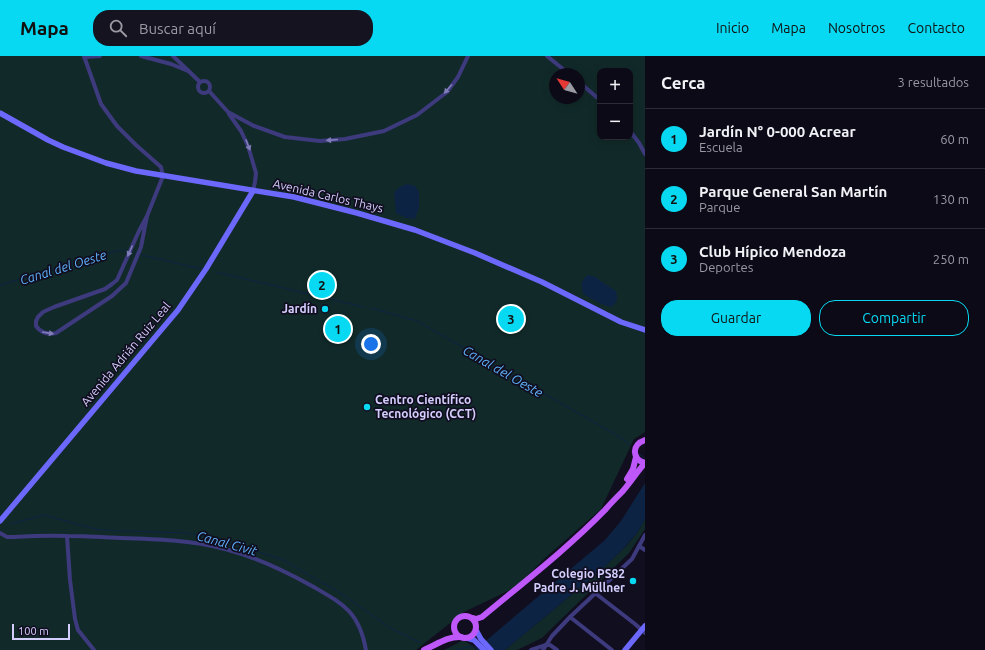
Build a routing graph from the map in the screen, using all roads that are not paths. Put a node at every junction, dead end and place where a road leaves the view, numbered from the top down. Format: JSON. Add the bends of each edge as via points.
{"nodes":[{"id":1,"x":100,"y":56,"type":"edge"},
{"id":2,"x":141,"y":56,"type":"edge"},
{"id":3,"x":173,"y":56,"type":"edge"},
{"id":4,"x":468,"y":56,"type":"edge"},
{"id":5,"x":547,"y":56,"type":"edge"},
{"id":6,"x":84,"y":57,"type":"edge"},
{"id":7,"x":562,"y":68,"type":"edge"},
{"id":8,"x":188,"y":71,"type":"junction"},
{"id":9,"x":200,"y":82,"type":"junction"},
{"id":10,"x":585,"y":87,"type":"edge"},
{"id":11,"x":209,"y":92,"type":"junction"},
{"id":12,"x":597,"y":97,"type":"edge"},
{"id":13,"x":228,"y":112,"type":"junction"},
{"id":14,"x":0,"y":113,"type":"edge"},
{"id":15,"x":633,"y":135,"type":"edge"},
{"id":16,"x":645,"y":154,"type":"edge"},
{"id":17,"x":163,"y":176,"type":"junction"},
{"id":18,"x":252,"y":191,"type":"junction"},
{"id":19,"x":147,"y":216,"type":"junction"},
{"id":20,"x":644,"y":330,"type":"edge"},
{"id":21,"x":645,"y":440,"type":"edge"},
{"id":22,"x":636,"y":456,"type":"junction"},
{"id":23,"x":645,"y":463,"type":"edge"},
{"id":24,"x":614,"y":501,"type":"junction"},
{"id":25,"x":0,"y":521,"type":"edge"},
{"id":26,"x":0,"y":533,"type":"edge"},
{"id":27,"x":645,"y":535,"type":"edge"},
{"id":28,"x":67,"y":536,"type":"junction"},
{"id":29,"x":638,"y":546,"type":"junction"},
{"id":30,"x":645,"y":550,"type":"edge"},
{"id":31,"x":595,"y":593,"type":"junction"},
{"id":32,"x":490,"y":610,"type":"junction"},
{"id":33,"x":570,"y":617,"type":"junction"},
{"id":34,"x":473,"y":618,"type":"junction"},
{"id":35,"x":454,"y":628,"type":"junction"},
{"id":36,"x":476,"y":628,"type":"junction"},
{"id":37,"x":644,"y":630,"type":"edge"},
{"id":38,"x":464,"y":637,"type":"junction"},
{"id":39,"x":363,"y":639,"type":"junction"},
{"id":40,"x":436,"y":644,"type":"junction"},
{"id":41,"x":546,"y":644,"type":"junction"},
{"id":42,"x":483,"y":646,"type":"edge"},
{"id":43,"x":94,"y":650,"type":"edge"},
{"id":44,"x":366,"y":650,"type":"edge"},
{"id":45,"x":370,"y":650,"type":"edge"},
{"id":46,"x":424,"y":650,"type":"edge"},
{"id":47,"x":491,"y":650,"type":"edge"},
{"id":48,"x":531,"y":650,"type":"edge"},
{"id":49,"x":543,"y":650,"type":"edge"},
{"id":50,"x":557,"y":650,"type":"edge"},
{"id":51,"x":612,"y":650,"type":"edge"},
{"id":52,"x":625,"y":650,"type":"edge"}],
"edges":[{"from":1,"to":6,"type":"street"},
{"from":2,"to":8,"type":"street"},
{"from":3,"to":8,"type":"street"},
{"from":4,"to":13,"type":"street","one_way":true,"via":[[447,92],[417,115],[384,131],[320,141],[290,138],[254,126]]},
{"from":5,"to":7,"type":"street"},
{"from":6,"to":17,"type":"street","via":[[101,104],[117,126],[161,167]]},
{"from":8,"to":9,"type":"street"},
{"from":9,"to":11,"type":"street","via":[[199,90],[203,93]]},
{"from":9,"to":11,"type":"street","via":[[209,82]]},
{"from":10,"to":12,"type":"street"},
{"from":11,"to":13,"type":"street"},
{"from":13,"to":18,"type":"street","one_way":true,"via":[[248,146],[256,173]]},
{"from":14,"to":17,"type":"street","name":"Avenida Carlos Thays","via":[[77,153],[106,163]]},
{"from":15,"to":16,"type":"street"},
{"from":17,"to":18,"type":"street","name":"Avenida Carlos Thays"},
{"from":17,"to":19,"type":"street"},
{"from":18,"to":20,"type":"street","name":"Avenida Carlos Thays","via":[[294,197],[415,230],[542,282],[621,322]]},
{"from":18,"to":25,"type":"street","name":"Avenida Adrián Ruiz Leal","via":[[206,269],[178,310]]},
{"from":19,"to":19,"type":"street","one_way":true,"via":[[117,280],[105,288],[43,312],[36,321],[39,330],[44,333],[56,333],[112,296],[126,283],[141,247]]},
{"from":21,"to":22,"type":"main road","via":[[636,446]]},
{"from":22,"to":23,"type":"main road"},
{"from":22,"to":24,"type":"main road","via":[[631,474]]},
{"from":23,"to":24,"type":"main road"},
{"from":24,"to":32,"type":"main road","via":[[545,565]]},
{"from":26,"to":28,"type":"street","via":[[13,538]]},
{"from":27,"to":29,"type":"street"},
{"from":28,"to":39,"type":"street","via":[[188,542],[224,548],[245,555],[286,572],[340,602],[356,620]]},
{"from":28,"to":43,"type":"street","via":[[75,619],[78,630]]},
{"from":29,"to":30,"type":"street"},
{"from":29,"to":31,"type":"street","via":[[632,558]]},
{"from":31,"to":33,"type":"street"},
{"from":31,"to":37,"type":"street"},
{"from":32,"to":34,"type":"main road","via":[[482,617]]},
{"from":32,"to":36,"type":"main road"},
{"from":33,"to":41,"type":"street"},
{"from":33,"to":51,"type":"street"},
{"from":34,"to":35,"type":"main road","via":[[467,615],[460,616],[455,621]]},
{"from":34,"to":36,"type":"main road"},
{"from":35,"to":38,"type":"main road","via":[[456,634]]},
{"from":35,"to":40,"type":"main road"},
{"from":36,"to":38,"type":"main road","via":[[473,635]]},
{"from":36,"to":42,"type":"street"},
{"from":37,"to":52,"type":"street"},
{"from":38,"to":40,"type":"main road","via":[[452,637]]},
{"from":38,"to":42,"type":"street"},
{"from":39,"to":44,"type":"street"},
{"from":39,"to":45,"type":"street"},
{"from":40,"to":46,"type":"main road"},
{"from":41,"to":48,"type":"street"},
{"from":41,"to":49,"type":"street"},
{"from":41,"to":50,"type":"street"},
{"from":42,"to":47,"type":"street"}]}
